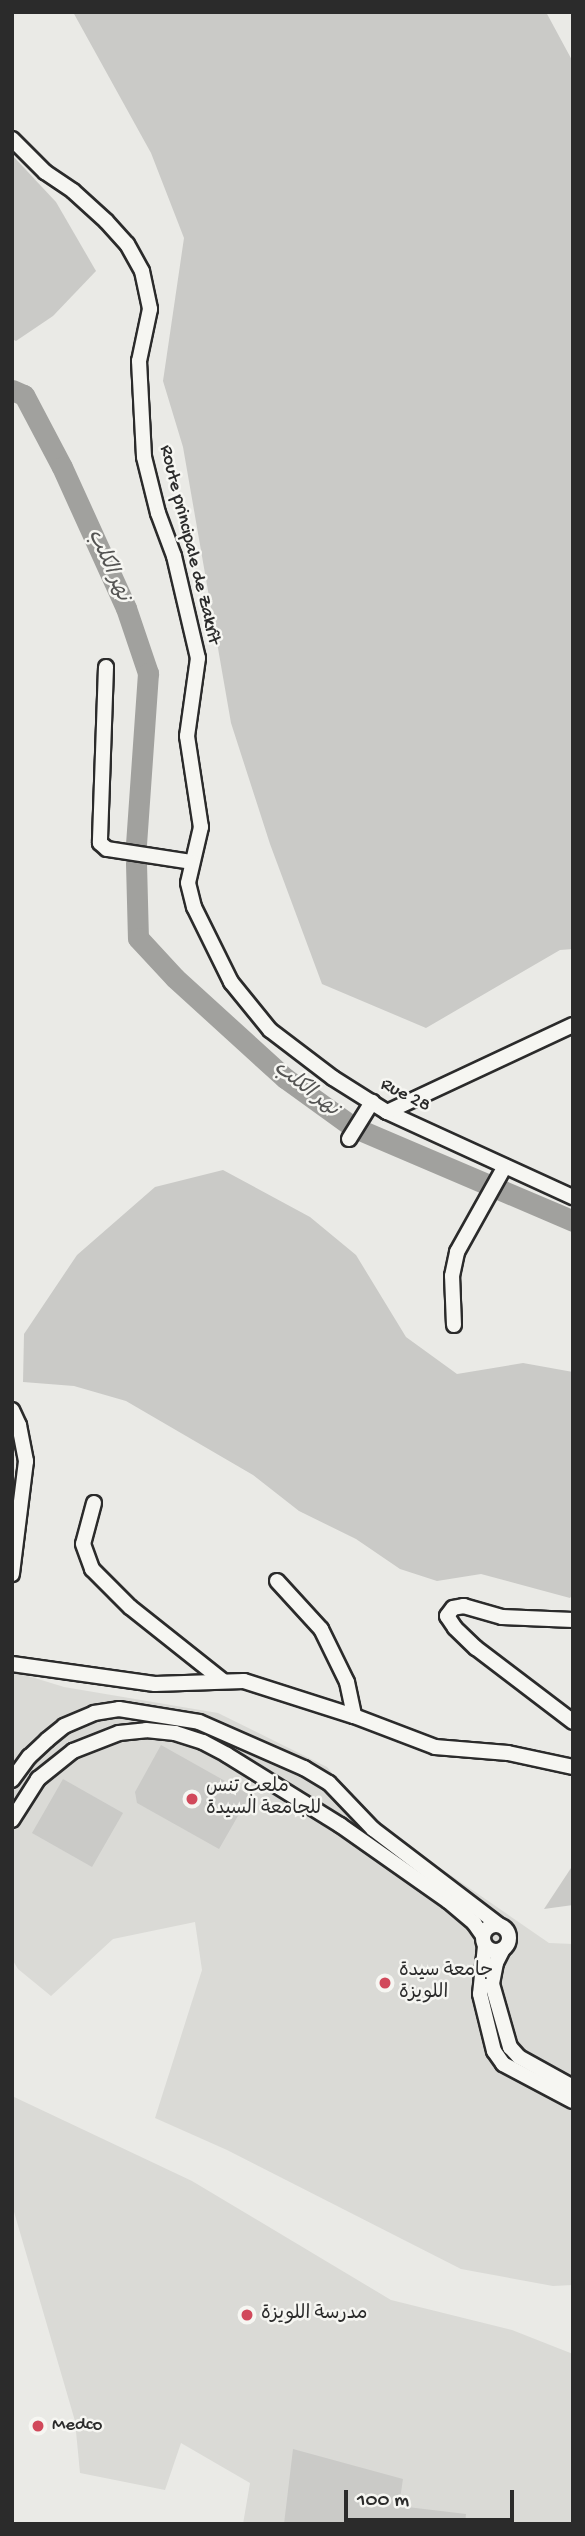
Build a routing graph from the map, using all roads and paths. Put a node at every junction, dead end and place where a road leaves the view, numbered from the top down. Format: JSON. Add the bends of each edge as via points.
{"nodes":[{"id":1,"x":12,"y":139,"type":"edge"},
{"id":2,"x":106,"y":667,"type":"dead end"},
{"id":3,"x":192,"y":862,"type":"junction"},
{"id":4,"x":240,"y":998,"type":"joint"},
{"id":5,"x":573,"y":1025,"type":"edge"},
{"id":6,"x":370,"y":1104,"type":"junction"},
{"id":7,"x":387,"y":1112,"type":"junction"},
{"id":8,"x":349,"y":1139,"type":"dead end"},
{"id":9,"x":505,"y":1166,"type":"junction"},
{"id":10,"x":573,"y":1197,"type":"edge"},
{"id":11,"x":454,"y":1325,"type":"dead end"},
{"id":12,"x":12,"y":1410,"type":"edge"},
{"id":13,"x":94,"y":1503,"type":"dead end"},
{"id":14,"x":12,"y":1574,"type":"edge"},
{"id":15,"x":277,"y":1581,"type":"dead end"},
{"id":16,"x":573,"y":1620,"type":"edge"},
{"id":17,"x":12,"y":1664,"type":"edge"},
{"id":18,"x":223,"y":1681,"type":"junction"},
{"id":19,"x":355,"y":1716,"type":"junction"},
{"id":20,"x":74,"y":1721,"type":"junction"},
{"id":21,"x":573,"y":1723,"type":"edge"},
{"id":22,"x":79,"y":1748,"type":"junction"},
{"id":23,"x":573,"y":1768,"type":"edge"},
{"id":24,"x":12,"y":1780,"type":"edge"},
{"id":25,"x":12,"y":1820,"type":"edge"},
{"id":26,"x":499,"y":1926,"type":"junction"},
{"id":27,"x":484,"y":1941,"type":"junction"},
{"id":28,"x":503,"y":1950,"type":"junction"},
{"id":29,"x":573,"y":2087,"type":"edge"},
{"id":30,"x":573,"y":2101,"type":"edge"}],
"edges":[{"from":1,"to":3,"type":"street","name":"Route principale de Zakrît","via":[[44,172],[106,221],[127,244],[142,271],[150,309],[139,361],[144,457],[198,658],[187,736],[201,827]]},
{"from":2,"to":3,"type":"street","via":[[100,843],[107,849]]},
{"from":3,"to":4,"type":"street","name":"Route principale de Zakrît","via":[[188,883],[194,907]]},
{"from":4,"to":6,"type":"street","name":"Rue 28","via":[[302,1058]]},
{"from":5,"to":7,"type":"street"},
{"from":6,"to":7,"type":"street","name":"Rue 28"},
{"from":6,"to":8,"type":"street"},
{"from":7,"to":9,"type":"street","name":"Rue 28"},
{"from":9,"to":10,"type":"street","name":"Rue 28"},
{"from":9,"to":11,"type":"street","via":[[457,1252],[452,1276]]},
{"from":12,"to":14,"type":"street","via":[[26,1461]]},
{"from":13,"to":18,"type":"street","via":[[83,1545],[92,1569],[130,1607]]},
{"from":15,"to":19,"type":"street","via":[[321,1629],[347,1682]]},
{"from":16,"to":21,"type":"street","via":[[502,1617],[464,1606],[453,1608],[447,1616],[475,1648]]},
{"from":17,"to":18,"type":"street","via":[[155,1684]]},
{"from":18,"to":19,"type":"street","via":[[244,1681]]},
{"from":19,"to":23,"type":"street","via":[[435,1747],[509,1753]]},
{"from":20,"to":22,"type":"street","via":[[84,1737]]},
{"from":20,"to":24,"type":"street","via":[[29,1757]]},
{"from":20,"to":26,"type":"street","via":[[119,1709],[161,1714],[199,1722],[304,1768],[329,1783],[373,1829]]},
{"from":22,"to":25,"type":"street","via":[[38,1779]]},
{"from":22,"to":27,"type":"street","via":[[119,1733],[146,1730],[203,1742],[340,1825],[448,1901],[474,1923]]},
{"from":26,"to":27,"type":"street","via":[[488,1927]]},
{"from":26,"to":28,"type":"street","via":[[509,1936]]},
{"from":27,"to":28,"type":"street","via":[[493,1951]]},
{"from":27,"to":30,"type":"street","via":[[480,1994],[494,2051],[503,2064]]},
{"from":28,"to":29,"type":"street","via":[[492,1984],[510,2048]]}]}
